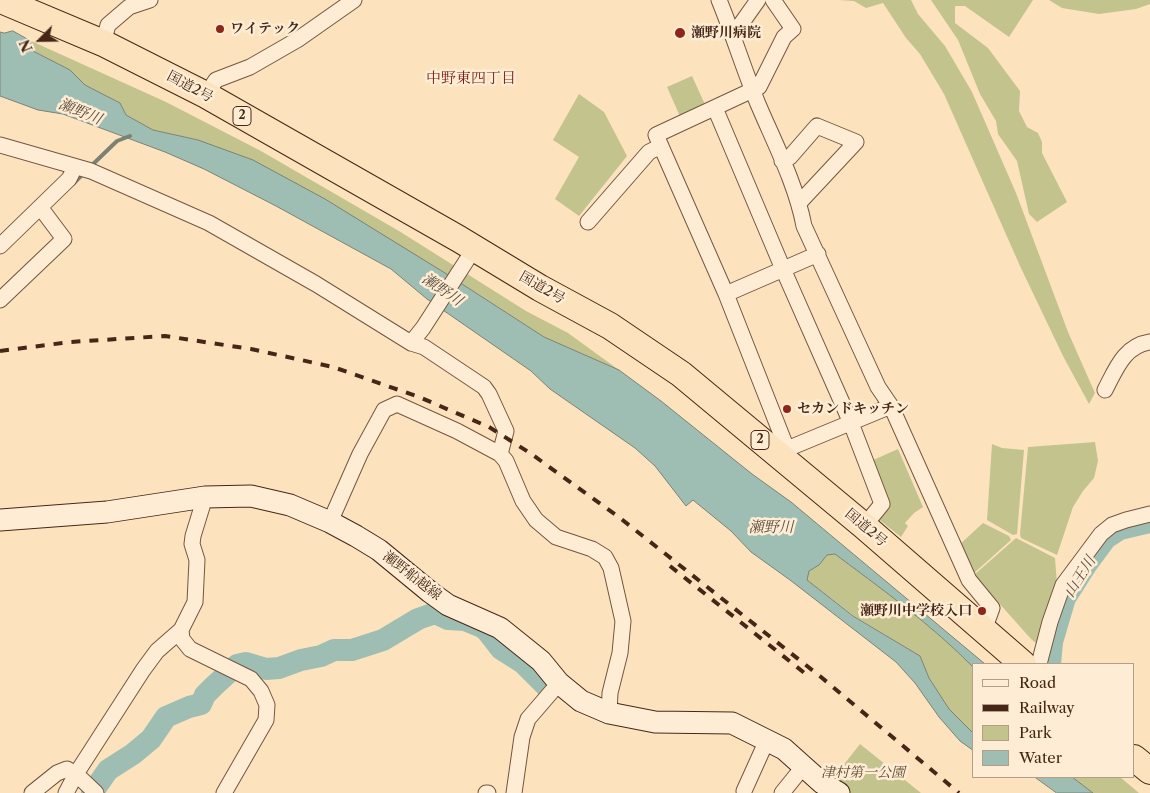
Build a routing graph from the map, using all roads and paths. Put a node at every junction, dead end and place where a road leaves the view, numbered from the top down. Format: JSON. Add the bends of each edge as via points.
{"nodes":[{"id":1,"x":2,"y":0,"type":"edge"},
{"id":2,"x":150,"y":0,"type":"edge"},
{"id":3,"x":354,"y":0,"type":"edge"},
{"id":4,"x":719,"y":0,"type":"edge"},
{"id":5,"x":758,"y":0,"type":"edge"},
{"id":6,"x":773,"y":0,"type":"edge"},
{"id":7,"x":733,"y":32,"type":"junction"},
{"id":8,"x":103,"y":43,"type":"junction"},
{"id":9,"x":753,"y":90,"type":"junction"},
{"id":10,"x":206,"y":96,"type":"junction"},
{"id":11,"x":715,"y":108,"type":"junction"},
{"id":12,"x":0,"y":145,"type":"edge"},
{"id":13,"x":660,"y":146,"type":"junction"},
{"id":14,"x":782,"y":161,"type":"junction"},
{"id":15,"x":82,"y":168,"type":"junction"},
{"id":16,"x":800,"y":202,"type":"junction"},
{"id":17,"x":44,"y":213,"type":"junction"},
{"id":18,"x":588,"y":222,"type":"dead end"},
{"id":19,"x":0,"y":246,"type":"edge"},
{"id":20,"x":818,"y":254,"type":"junction"},
{"id":21,"x":468,"y":257,"type":"junction"},
{"id":22,"x":783,"y":270,"type":"junction"},
{"id":23,"x":726,"y":294,"type":"junction"},
{"id":24,"x":0,"y":300,"type":"edge"},
{"id":25,"x":1150,"y":342,"type":"edge"},
{"id":26,"x":411,"y":343,"type":"junction"},
{"id":27,"x":1105,"y":390,"type":"dead end"},
{"id":28,"x":891,"y":406,"type":"junction"},
{"id":29,"x":851,"y":423,"type":"junction"},
{"id":30,"x":784,"y":453,"type":"junction"},
{"id":31,"x":500,"y":454,"type":"junction"},
{"id":32,"x":205,"y":497,"type":"junction"},
{"id":33,"x":1150,"y":514,"type":"edge"},
{"id":34,"x":0,"y":520,"type":"edge"},
{"id":35,"x":330,"y":522,"type":"junction"},
{"id":36,"x":864,"y":526,"type":"junction"},
{"id":37,"x":180,"y":630,"type":"junction"},
{"id":38,"x":984,"y":630,"type":"junction"},
{"id":39,"x":1022,"y":663,"type":"edge"},
{"id":40,"x":1039,"y":663,"type":"edge"},
{"id":41,"x":558,"y":683,"type":"junction"},
{"id":42,"x":609,"y":713,"type":"junction"},
{"id":43,"x":767,"y":740,"type":"junction"},
{"id":44,"x":1135,"y":759,"type":"edge"},
{"id":45,"x":803,"y":767,"type":"junction"},
{"id":46,"x":1150,"y":771,"type":"edge"},
{"id":47,"x":76,"y":774,"type":"junction"},
{"id":48,"x":744,"y":791,"type":"dead end"},
{"id":49,"x":32,"y":793,"type":"edge"},
{"id":50,"x":66,"y":793,"type":"edge"},
{"id":51,"x":96,"y":793,"type":"edge"},
{"id":52,"x":224,"y":793,"type":"edge"},
{"id":53,"x":514,"y":793,"type":"edge"},
{"id":54,"x":782,"y":793,"type":"edge"},
{"id":55,"x":839,"y":793,"type":"edge"}],
"edges":[{"from":1,"to":8,"type":"highway","name":"国道2号","number":"2"},
{"from":2,"to":8,"type":"street","via":[[129,7],[108,25]]},
{"from":3,"to":10,"type":"street","via":[[297,40],[250,67],[216,80]]},
{"from":4,"to":7,"type":"street"},
{"from":5,"to":7,"type":"street"},
{"from":6,"to":9,"type":"street","via":[[793,29],[784,37],[759,87]]},
{"from":7,"to":9,"type":"street"},
{"from":8,"to":10,"type":"highway","name":"国道2号","number":"2"},
{"from":9,"to":11,"type":"street"},
{"from":9,"to":14,"type":"street"},
{"from":10,"to":21,"type":"highway","name":"国道2号","number":"2"},
{"from":11,"to":13,"type":"street","via":[[656,136]]},
{"from":11,"to":22,"type":"street"},
{"from":12,"to":15,"type":"street"},
{"from":13,"to":18,"type":"street","via":[[649,152]]},
{"from":13,"to":23,"type":"street"},
{"from":14,"to":16,"type":"street"},
{"from":14,"to":16,"type":"street","via":[[790,157],[817,126],[856,142]]},
{"from":15,"to":17,"type":"street"},
{"from":15,"to":26,"type":"street","via":[[209,223]]},
{"from":16,"to":20,"type":"street","via":[[804,226]]},
{"from":17,"to":19,"type":"street"},
{"from":17,"to":24,"type":"street","via":[[64,239]]},
{"from":20,"to":22,"type":"street"},
{"from":20,"to":28,"type":"street","via":[[878,387]]},
{"from":21,"to":26,"type":"street"},
{"from":21,"to":30,"type":"highway","name":"国道2号","number":"2","via":[[540,288],[610,326],[664,362]]},
{"from":22,"to":23,"type":"street"},
{"from":22,"to":29,"type":"street"},
{"from":23,"to":30,"type":"street"},
{"from":25,"to":27,"type":"street","via":[[1126,353]]},
{"from":26,"to":31,"type":"street","via":[[424,347],[484,387],[506,431]]},
{"from":28,"to":29,"type":"street"},
{"from":28,"to":38,"type":"street","via":[[969,580],[992,608]]},
{"from":29,"to":30,"type":"street"},
{"from":29,"to":36,"type":"street","via":[[882,504]]},
{"from":30,"to":36,"type":"highway","name":"国道2号","number":"2"},
{"from":31,"to":35,"type":"street","via":[[397,404],[384,410],[360,454]]},
{"from":31,"to":42,"type":"street","via":[[536,520],[556,537],[605,557],[611,568],[623,620]]},
{"from":32,"to":34,"type":"main road","name":"瀬野船越線","via":[[107,512]]},
{"from":32,"to":35,"type":"main road","name":"瀬野船越線","via":[[251,496],[290,505]]},
{"from":32,"to":37,"type":"street","via":[[192,544],[197,560],[195,602]]},
{"from":33,"to":40,"type":"street","via":[[1112,525],[1100,534],[1063,584]]},
{"from":35,"to":41,"type":"main road","name":"瀬野船越線","via":[[378,550],[448,604],[500,628],[541,661]]},
{"from":36,"to":38,"type":"highway","name":"国道2号","number":"2"},
{"from":37,"to":47,"type":"street","via":[[157,651],[143,670]]},
{"from":37,"to":52,"type":"street","via":[[190,649],[251,679],[267,705],[266,720]]},
{"from":38,"to":39,"type":"highway","name":"国道2号","number":"2"},
{"from":41,"to":42,"type":"main road","name":"瀬野船越線","via":[[581,701]]},
{"from":41,"to":53,"type":"street","via":[[528,719],[522,737]]},
{"from":42,"to":43,"type":"main road","name":"瀬野船越線","via":[[654,722],[732,723]]},
{"from":43,"to":45,"type":"main road","name":"瀬野船越線"},
{"from":43,"to":48,"type":"street"},
{"from":44,"to":46,"type":"highway"},
{"from":45,"to":54,"type":"street"},
{"from":45,"to":55,"type":"main road","name":"瀬野船越線"},
{"from":47,"to":49,"type":"street","via":[[67,769],[57,773]]},
{"from":47,"to":50,"type":"street"},
{"from":47,"to":51,"type":"street"}]}
